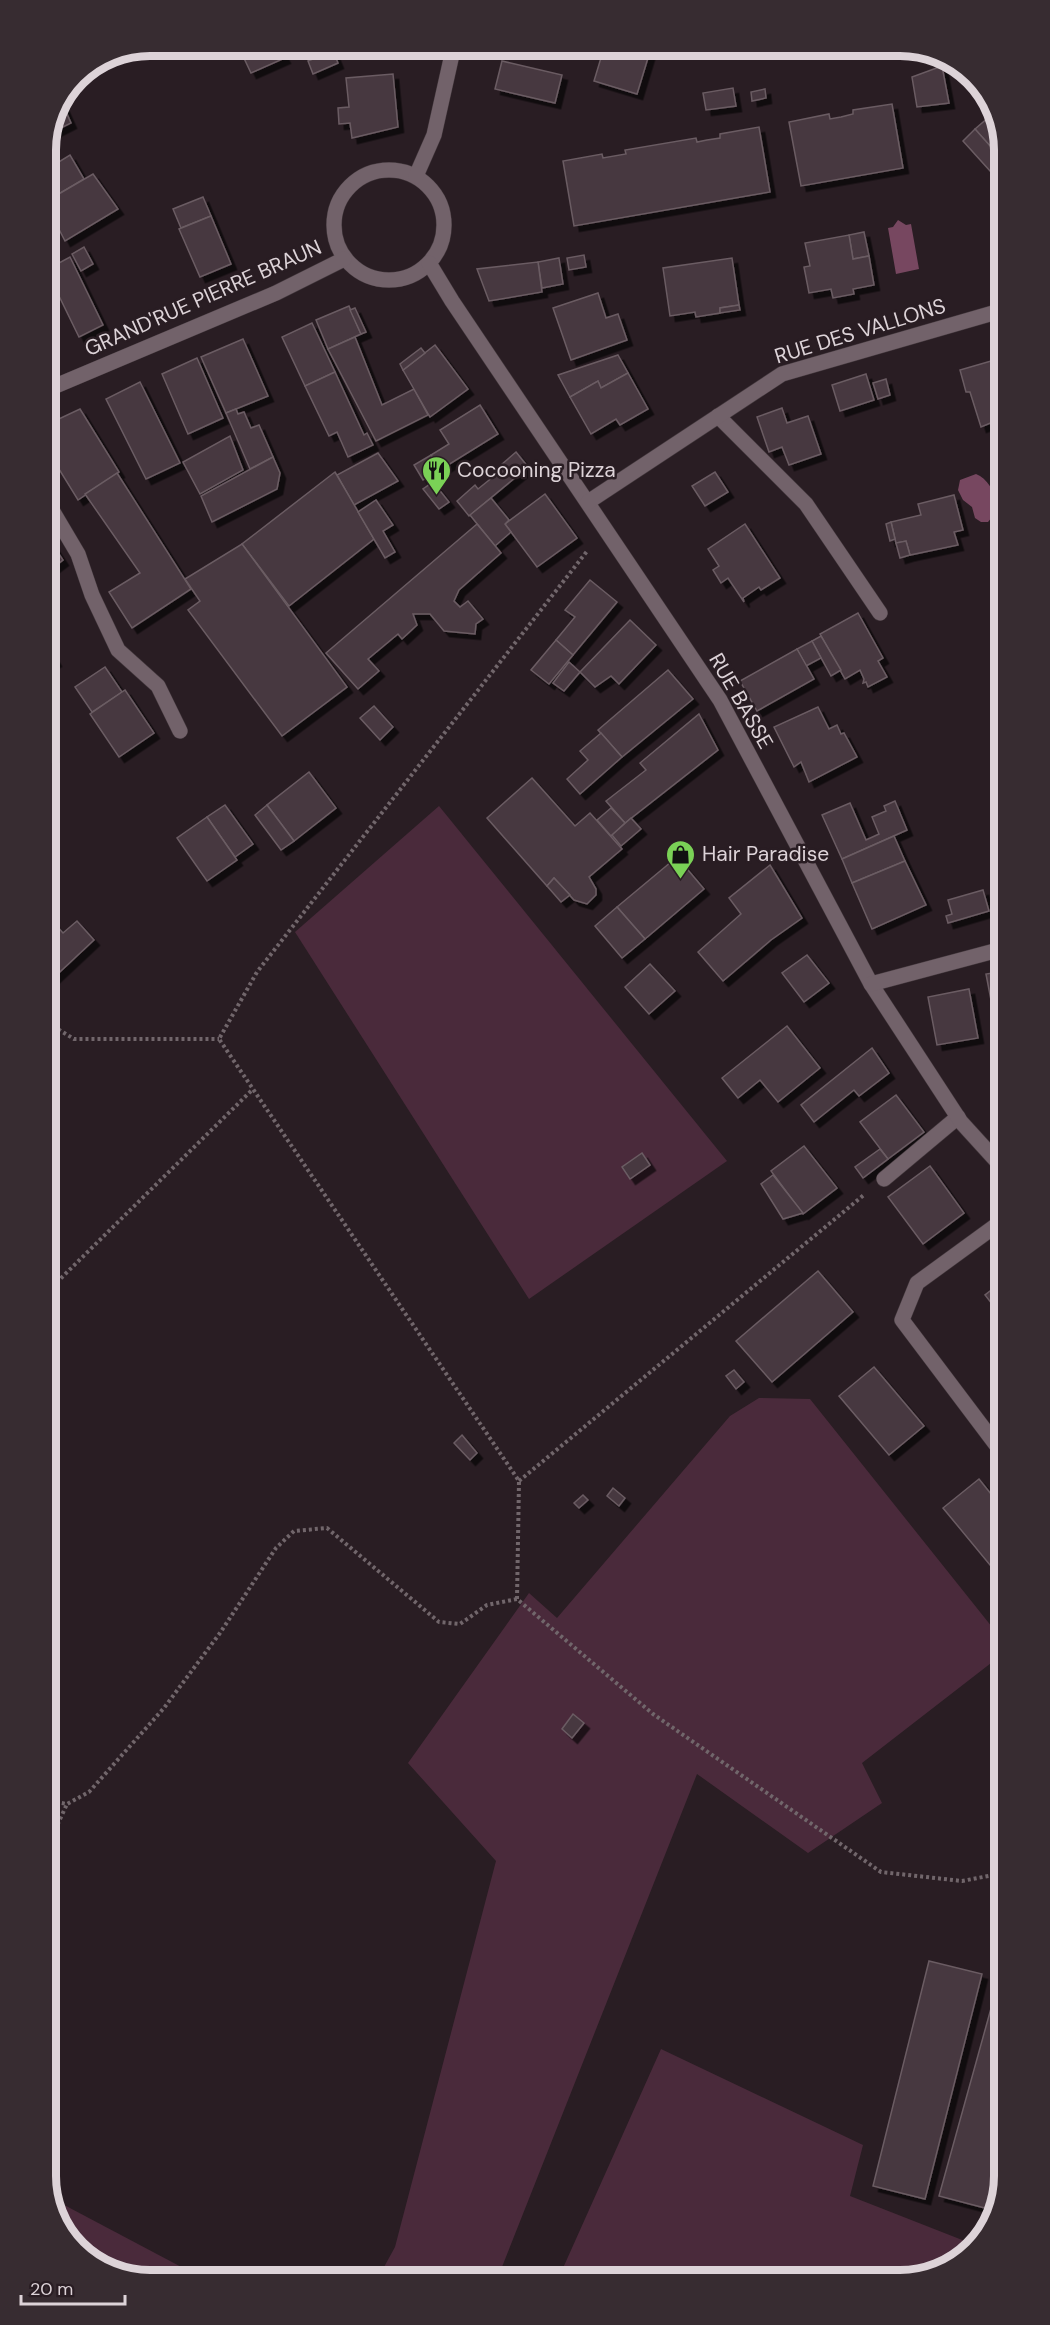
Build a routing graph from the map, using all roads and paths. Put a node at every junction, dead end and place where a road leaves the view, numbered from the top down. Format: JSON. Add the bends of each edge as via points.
{"nodes":[{"id":1,"x":452,"y":55,"type":"edge"},
{"id":2,"x":416,"y":176,"type":"junction"},
{"id":3,"x":345,"y":259,"type":"junction"},
{"id":4,"x":429,"y":263,"type":"junction"},
{"id":5,"x":994,"y":313,"type":"edge"},
{"id":6,"x":56,"y":386,"type":"edge"},
{"id":7,"x":718,"y":416,"type":"junction"},
{"id":8,"x":588,"y":502,"type":"junction"},
{"id":9,"x":56,"y":517,"type":"edge"},
{"id":10,"x":605,"y":528,"type":"junction"},
{"id":11,"x":880,"y":613,"type":"dead end"},
{"id":12,"x":180,"y":731,"type":"dead end"},
{"id":13,"x":994,"y":951,"type":"edge"},
{"id":14,"x":871,"y":984,"type":"junction"},
{"id":15,"x":56,"y":1028,"type":"edge"},
{"id":16,"x":219,"y":1039,"type":"junction"},
{"id":17,"x":253,"y":1089,"type":"junction"},
{"id":18,"x":958,"y":1117,"type":"junction"},
{"id":19,"x":994,"y":1158,"type":"edge"},
{"id":20,"x":884,"y":1179,"type":"joint"},
{"id":21,"x":994,"y":1227,"type":"edge"},
{"id":22,"x":55,"y":1284,"type":"edge"},
{"id":23,"x":994,"y":1442,"type":"edge"},
{"id":24,"x":519,"y":1480,"type":"junction"},
{"id":25,"x":517,"y":1599,"type":"junction"},
{"id":26,"x":55,"y":1803,"type":"edge"},
{"id":27,"x":66,"y":1804,"type":"junction"},
{"id":28,"x":55,"y":1829,"type":"edge"},
{"id":29,"x":994,"y":1875,"type":"edge"}],
"edges":[{"from":1,"to":2,"type":"street","via":[[434,135]]},
{"from":2,"to":3,"type":"street","via":[[398,170],[379,170],[361,176],[347,188],[336,204],[333,223],[336,242]]},
{"from":2,"to":4,"type":"street","via":[[439,200],[444,216],[441,241]]},
{"from":3,"to":4,"type":"street","via":[[358,272],[376,279],[395,280],[413,275]]},
{"from":3,"to":6,"type":"street","name":"GRAND'RUE PIERRE BRAUN","via":[[276,293]]},
{"from":4,"to":8,"type":"street","name":"RUE BASSE"},
{"from":5,"to":7,"type":"street","name":"RUE DES VALLONS","via":[[782,375]]},
{"from":7,"to":8,"type":"street","name":"RUE DES VALLONS"},
{"from":7,"to":11,"type":"street","via":[[806,504]]},
{"from":8,"to":10,"type":"street","name":"RUE BASSE"},
{"from":9,"to":12,"type":"street","via":[[78,554],[118,650],[158,686]]},
{"from":10,"to":14,"type":"street","name":"RUE BASSE","via":[[720,700]]},
{"from":10,"to":16,"type":"path","via":[[257,972]]},
{"from":13,"to":14,"type":"street"},
{"from":14,"to":18,"type":"street","name":"RUE BASSE"},
{"from":15,"to":16,"type":"path","via":[[74,1039]]},
{"from":16,"to":17,"type":"path"},
{"from":17,"to":22,"type":"path"},
{"from":17,"to":24,"type":"path"},
{"from":18,"to":19,"type":"street","name":"RUE BASSE"},
{"from":18,"to":20,"type":"street"},
{"from":20,"to":24,"type":"path"},
{"from":21,"to":23,"type":"street","via":[[917,1282],[902,1320]]},
{"from":24,"to":25,"type":"path"},
{"from":25,"to":27,"type":"path","via":[[487,1605],[460,1624],[439,1622],[327,1528],[294,1532],[276,1548],[164,1708],[88,1792]]},
{"from":25,"to":29,"type":"path","via":[[653,1714],[881,1872],[962,1881]]},
{"from":26,"to":27,"type":"path"},
{"from":27,"to":28,"type":"path"}]}
